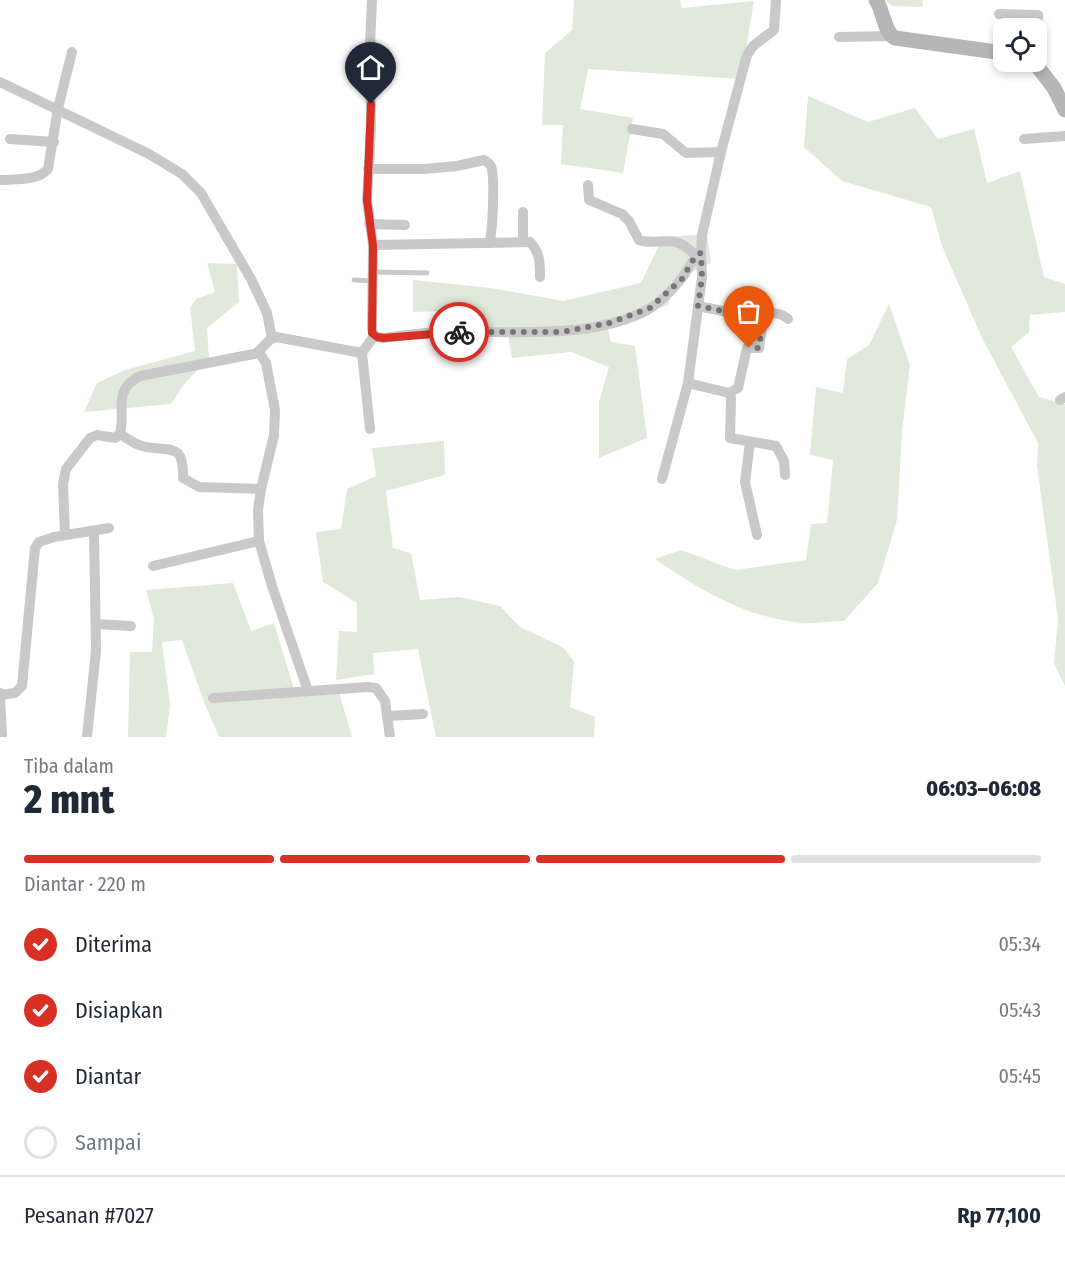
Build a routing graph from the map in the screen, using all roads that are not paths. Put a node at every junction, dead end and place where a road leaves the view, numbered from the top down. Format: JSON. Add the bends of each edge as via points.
{"nodes":[{"id":1,"x":372,"y":0,"type":"edge"},
{"id":2,"x":776,"y":0,"type":"edge"},
{"id":3,"x":876,"y":0,"type":"edge"},
{"id":4,"x":999,"y":14,"type":"dead end"},
{"id":5,"x":1038,"y":18,"type":"edge"},
{"id":6,"x":891,"y":36,"type":"junction"},
{"id":7,"x":838,"y":37,"type":"dead end"},
{"id":8,"x":72,"y":52,"type":"dead end"},
{"id":9,"x":993,"y":52,"type":"edge"},
{"id":10,"x":1042,"y":72,"type":"edge"},
{"id":11,"x":0,"y":82,"type":"edge"},
{"id":12,"x":58,"y":108,"type":"junction"},
{"id":13,"x":1065,"y":110,"type":"edge"},
{"id":14,"x":632,"y":129,"type":"dead end"},
{"id":15,"x":1065,"y":136,"type":"edge"},
{"id":16,"x":10,"y":139,"type":"dead end"},
{"id":17,"x":1024,"y":139,"type":"dead end"},
{"id":18,"x":54,"y":142,"type":"junction"},
{"id":19,"x":721,"y":152,"type":"junction"},
{"id":20,"x":368,"y":169,"type":"junction"},
{"id":21,"x":0,"y":180,"type":"edge"},
{"id":22,"x":588,"y":185,"type":"dead end"},
{"id":23,"x":523,"y":212,"type":"dead end"},
{"id":24,"x":369,"y":224,"type":"junction"},
{"id":25,"x":405,"y":225,"type":"dead end"},
{"id":26,"x":523,"y":241,"type":"junction"},
{"id":27,"x":489,"y":243,"type":"junction"},
{"id":28,"x":373,"y":246,"type":"junction"},
{"id":29,"x":698,"y":254,"type":"junction"},
{"id":30,"x":427,"y":273,"type":"dead end"},
{"id":31,"x":373,"y":276,"type":"junction"},
{"id":32,"x":540,"y":277,"type":"dead end"},
{"id":33,"x":354,"y":280,"type":"dead end"},
{"id":34,"x":698,"y":306,"type":"junction"},
{"id":35,"x":763,"y":319,"type":"junction"},
{"id":36,"x":788,"y":319,"type":"dead end"},
{"id":37,"x":374,"y":336,"type":"junction"},
{"id":38,"x":272,"y":338,"type":"junction"},
{"id":39,"x":259,"y":352,"type":"junction"},
{"id":40,"x":362,"y":353,"type":"junction"},
{"id":41,"x":688,"y":383,"type":"junction"},
{"id":42,"x":729,"y":393,"type":"junction"},
{"id":43,"x":370,"y":429,"type":"dead end"},
{"id":44,"x":120,"y":434,"type":"junction"},
{"id":45,"x":750,"y":442,"type":"junction"},
{"id":46,"x":785,"y":475,"type":"dead end"},
{"id":47,"x":662,"y":479,"type":"dead end"},
{"id":48,"x":261,"y":489,"type":"junction"},
{"id":49,"x":109,"y":528,"type":"dead end"},
{"id":50,"x":94,"y":531,"type":"junction"},
{"id":51,"x":65,"y":535,"type":"junction"},
{"id":52,"x":757,"y":535,"type":"dead end"},
{"id":53,"x":259,"y":541,"type":"junction"},
{"id":54,"x":153,"y":566,"type":"dead end"},
{"id":55,"x":96,"y":624,"type":"junction"},
{"id":56,"x":132,"y":626,"type":"dead end"},
{"id":57,"x":308,"y":691,"type":"junction"},
{"id":58,"x":0,"y":694,"type":"edge"},
{"id":59,"x":213,"y":698,"type":"dead end"},
{"id":60,"x":423,"y":714,"type":"dead end"},
{"id":61,"x":388,"y":716,"type":"junction"},
{"id":62,"x":2,"y":737,"type":"edge"},
{"id":63,"x":87,"y":737,"type":"edge"},
{"id":64,"x":390,"y":737,"type":"edge"}],
"edges":[{"from":1,"to":20,"type":"street"},
{"from":2,"to":19,"type":"street","via":[[774,30],[747,55]]},
{"from":3,"to":6,"type":"street"},
{"from":4,"to":5,"type":"street","via":[[1038,15]]},
{"from":6,"to":7,"type":"street"},
{"from":6,"to":9,"type":"street"},
{"from":8,"to":12,"type":"street"},
{"from":10,"to":13,"type":"street"},
{"from":11,"to":12,"type":"street"},
{"from":12,"to":18,"type":"street"},
{"from":12,"to":38,"type":"street","via":[[149,154],[192,183],[251,279],[267,313]]},
{"from":14,"to":19,"type":"street","via":[[663,134],[686,153]]},
{"from":15,"to":17,"type":"street"},
{"from":16,"to":18,"type":"street"},
{"from":18,"to":21,"type":"street","via":[[46,172]]},
{"from":19,"to":29,"type":"street"},
{"from":20,"to":24,"type":"street"},
{"from":20,"to":27,"type":"street","via":[[424,169],[484,160],[492,169]]},
{"from":22,"to":29,"type":"street","via":[[589,200],[622,214],[639,240],[676,242]]},
{"from":23,"to":26,"type":"street"},
{"from":24,"to":25,"type":"street"},
{"from":24,"to":28,"type":"street"},
{"from":26,"to":27,"type":"street"},
{"from":26,"to":32,"type":"street","via":[[530,242],[540,258]]},
{"from":27,"to":28,"type":"street"},
{"from":28,"to":31,"type":"street"},
{"from":29,"to":34,"type":"street","via":[[702,277]]},
{"from":29,"to":37,"type":"street","via":[[682,279],[650,308],[609,323],[562,332]]},
{"from":30,"to":31,"type":"lane"},
{"from":31,"to":33,"type":"lane"},
{"from":31,"to":37,"type":"street"},
{"from":34,"to":35,"type":"street"},
{"from":34,"to":41,"type":"street"},
{"from":35,"to":36,"type":"street","via":[[776,313]]},
{"from":35,"to":42,"type":"street","via":[[759,348],[747,348],[738,388]]},
{"from":37,"to":40,"type":"street"},
{"from":38,"to":39,"type":"street"},
{"from":38,"to":40,"type":"street"},
{"from":39,"to":44,"type":"street","via":[[131,380],[123,390]]},
{"from":39,"to":48,"type":"street","via":[[266,363],[275,410],[274,435]]},
{"from":40,"to":43,"type":"street"},
{"from":41,"to":42,"type":"street"},
{"from":41,"to":47,"type":"street"},
{"from":42,"to":45,"type":"street","via":[[730,438]]},
{"from":44,"to":48,"type":"street","via":[[142,446],[176,452],[184,462],[183,478],[196,486]]},
{"from":44,"to":51,"type":"street","via":[[114,438],[90,438],[66,469]]},
{"from":45,"to":46,"type":"street","via":[[776,446],[784,461]]},
{"from":45,"to":52,"type":"street","via":[[746,482]]},
{"from":48,"to":53,"type":"street"},
{"from":49,"to":50,"type":"street"},
{"from":50,"to":51,"type":"street"},
{"from":50,"to":55,"type":"street"},
{"from":51,"to":58,"type":"street","via":[[45,539],[35,548],[22,686],[15,693]]},
{"from":53,"to":54,"type":"street"},
{"from":53,"to":57,"type":"street"},
{"from":55,"to":56,"type":"street"},
{"from":55,"to":63,"type":"street"},
{"from":57,"to":59,"type":"street"},
{"from":57,"to":61,"type":"street","via":[[376,688],[385,701]]},
{"from":58,"to":62,"type":"street"},
{"from":60,"to":61,"type":"street"},
{"from":61,"to":64,"type":"street"}]}
